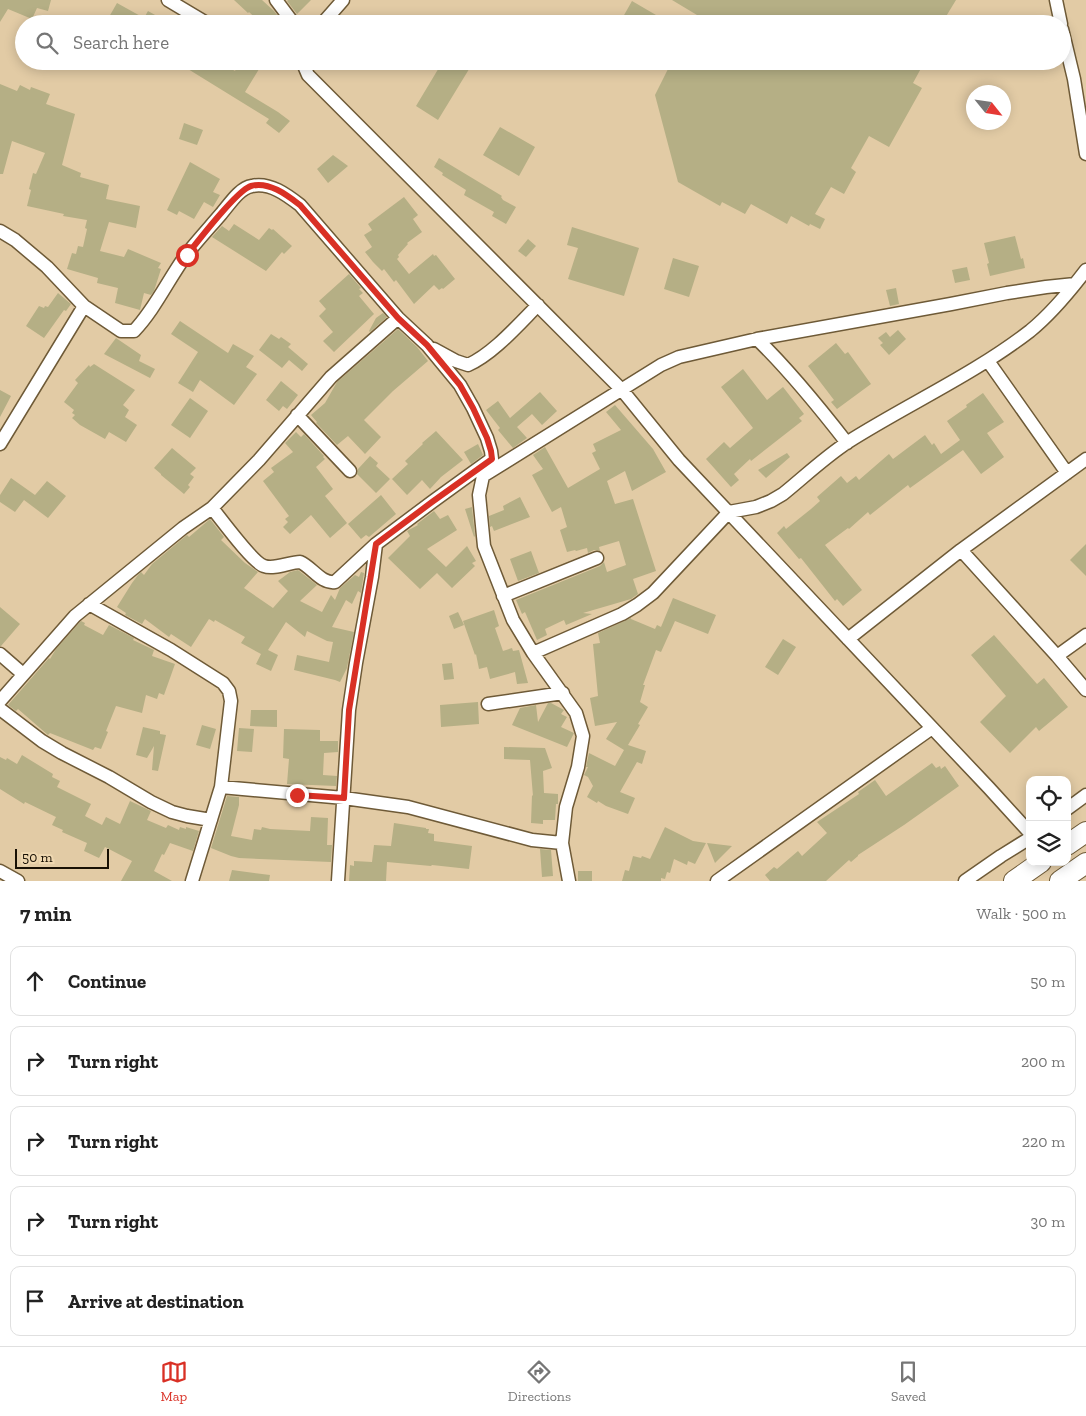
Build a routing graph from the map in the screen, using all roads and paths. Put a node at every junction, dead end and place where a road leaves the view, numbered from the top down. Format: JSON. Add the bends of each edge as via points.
{"nodes":[{"id":1,"x":168,"y":0,"type":"edge"},
{"id":2,"x":276,"y":0,"type":"edge"},
{"id":3,"x":343,"y":0,"type":"edge"},
{"id":4,"x":1056,"y":0,"type":"edge"},
{"id":5,"x":193,"y":15,"type":"edge"},
{"id":6,"x":287,"y":15,"type":"edge"},
{"id":7,"x":330,"y":15,"type":"edge"},
{"id":8,"x":1059,"y":15,"type":"edge"},
{"id":9,"x":1071,"y":54,"type":"edge"},
{"id":10,"x":306,"y":70,"type":"edge"},
{"id":11,"x":1080,"y":78,"type":"edge"},
{"id":12,"x":1083,"y":122,"type":"edge"},
{"id":13,"x":1086,"y":150,"type":"edge"},
{"id":14,"x":0,"y":231,"type":"edge"},
{"id":15,"x":1086,"y":270,"type":"edge"},
{"id":16,"x":1075,"y":284,"type":"junction"},
{"id":17,"x":84,"y":306,"type":"junction"},
{"id":18,"x":538,"y":306,"type":"junction"},
{"id":19,"x":398,"y":318,"type":"junction"},
{"id":20,"x":758,"y":339,"type":"junction"},
{"id":21,"x":427,"y":345,"type":"junction"},
{"id":22,"x":988,"y":360,"type":"junction"},
{"id":23,"x":622,"y":390,"type":"junction"},
{"id":24,"x":297,"y":415,"type":"junction"},
{"id":25,"x":847,"y":443,"type":"junction"},
{"id":26,"x":0,"y":444,"type":"edge"},
{"id":27,"x":492,"y":459,"type":"junction"},
{"id":28,"x":1086,"y":459,"type":"edge"},
{"id":29,"x":350,"y":470,"type":"dead end"},
{"id":30,"x":1067,"y":473,"type":"junction"},
{"id":31,"x":482,"y":476,"type":"junction"},
{"id":32,"x":212,"y":508,"type":"junction"},
{"id":33,"x":729,"y":512,"type":"junction"},
{"id":34,"x":376,"y":544,"type":"junction"},
{"id":35,"x":960,"y":550,"type":"junction"},
{"id":36,"x":597,"y":558,"type":"dead end"},
{"id":37,"x":503,"y":596,"type":"junction"},
{"id":38,"x":89,"y":604,"type":"junction"},
{"id":39,"x":1086,"y":635,"type":"edge"},
{"id":40,"x":848,"y":639,"type":"junction"},
{"id":41,"x":533,"y":653,"type":"junction"},
{"id":42,"x":0,"y":654,"type":"edge"},
{"id":43,"x":1057,"y":656,"type":"junction"},
{"id":44,"x":24,"y":674,"type":"junction"},
{"id":45,"x":1086,"y":690,"type":"edge"},
{"id":46,"x":563,"y":693,"type":"junction"},
{"id":47,"x":0,"y":701,"type":"edge"},
{"id":48,"x":488,"y":704,"type":"dead end"},
{"id":49,"x":0,"y":709,"type":"edge"},
{"id":50,"x":932,"y":728,"type":"junction"},
{"id":51,"x":220,"y":787,"type":"junction"},
{"id":52,"x":1086,"y":795,"type":"edge"},
{"id":53,"x":344,"y":798,"type":"junction"},
{"id":54,"x":1071,"y":806,"type":"edge"},
{"id":55,"x":211,"y":820,"type":"junction"},
{"id":56,"x":1026,"y":829,"type":"edge"},
{"id":57,"x":1086,"y":832,"type":"edge"},
{"id":58,"x":1026,"y":841,"type":"edge"},
{"id":59,"x":1071,"y":842,"type":"edge"},
{"id":60,"x":562,"y":843,"type":"junction"},
{"id":61,"x":1086,"y":863,"type":"edge"},
{"id":62,"x":1036,"y":866,"type":"edge"},
{"id":63,"x":0,"y":871,"type":"edge"},
{"id":64,"x":18,"y":881,"type":"edge"},
{"id":65,"x":192,"y":881,"type":"edge"},
{"id":66,"x":338,"y":881,"type":"edge"},
{"id":67,"x":569,"y":881,"type":"edge"},
{"id":68,"x":717,"y":881,"type":"edge"},
{"id":69,"x":965,"y":881,"type":"edge"},
{"id":70,"x":1014,"y":881,"type":"edge"},
{"id":71,"x":1060,"y":881,"type":"edge"}],
"edges":[{"from":1,"to":5,"type":"street"},
{"from":2,"to":6,"type":"street"},
{"from":3,"to":7,"type":"street"},
{"from":4,"to":8,"type":"street"},
{"from":9,"to":11,"type":"street"},
{"from":10,"to":18,"type":"street"},
{"from":11,"to":12,"type":"street"},
{"from":12,"to":13,"type":"street"},
{"from":14,"to":17,"type":"street","via":[[47,267]]},
{"from":15,"to":16,"type":"street"},
{"from":16,"to":20,"type":"street","via":[[1007,293]]},
{"from":16,"to":22,"type":"street","via":[[1031,330]]},
{"from":17,"to":19,"type":"street","via":[[121,332],[134,332],[187,255],[231,202],[251,186],[266,186],[282,192],[300,205]]},
{"from":17,"to":26,"type":"street"},
{"from":18,"to":21,"type":"street","via":[[489,352],[468,365]]},
{"from":18,"to":23,"type":"street"},
{"from":19,"to":21,"type":"street"},
{"from":19,"to":24,"type":"street","via":[[331,377]]},
{"from":20,"to":23,"type":"street","via":[[679,358],[661,365]]},
{"from":20,"to":25,"type":"street","via":[[804,388]]},
{"from":21,"to":27,"type":"street","via":[[460,385],[487,438]]},
{"from":22,"to":25,"type":"street"},
{"from":22,"to":30,"type":"street"},
{"from":23,"to":31,"type":"street"},
{"from":23,"to":33,"type":"street","via":[[679,460]]},
{"from":24,"to":29,"type":"street"},
{"from":24,"to":32,"type":"street"},
{"from":25,"to":33,"type":"street","via":[[771,501]]},
{"from":27,"to":31,"type":"street"},
{"from":27,"to":34,"type":"street"},
{"from":28,"to":30,"type":"street"},
{"from":30,"to":35,"type":"street"},
{"from":31,"to":37,"type":"street","via":[[479,495],[484,546]]},
{"from":32,"to":34,"type":"street","via":[[259,563],[270,567],[300,562],[330,583],[339,580]]},
{"from":32,"to":38,"type":"street"},
{"from":33,"to":40,"type":"street"},
{"from":33,"to":41,"type":"street","via":[[638,605]]},
{"from":34,"to":53,"type":"street","via":[[349,710]]},
{"from":35,"to":40,"type":"street"},
{"from":35,"to":43,"type":"street"},
{"from":36,"to":37,"type":"street"},
{"from":37,"to":41,"type":"street"},
{"from":38,"to":44,"type":"street"},
{"from":38,"to":51,"type":"street","via":[[171,650],[223,683],[230,691]]},
{"from":39,"to":43,"type":"street"},
{"from":40,"to":50,"type":"street"},
{"from":41,"to":46,"type":"street"},
{"from":42,"to":44,"type":"street"},
{"from":43,"to":45,"type":"street"},
{"from":44,"to":47,"type":"street"},
{"from":46,"to":48,"type":"street"},
{"from":46,"to":60,"type":"street","via":[[576,713],[583,736],[566,807]]},
{"from":49,"to":55,"type":"street","via":[[62,754],[110,777],[150,802],[180,814]]},
{"from":50,"to":56,"type":"street"},
{"from":50,"to":68,"type":"street"},
{"from":51,"to":53,"type":"street"},
{"from":51,"to":55,"type":"street"},
{"from":52,"to":54,"type":"street"},
{"from":53,"to":60,"type":"street","via":[[408,807],[532,840]]},
{"from":53,"to":66,"type":"street"},
{"from":55,"to":65,"type":"street"},
{"from":57,"to":59,"type":"main road"},
{"from":58,"to":69,"type":"street"},
{"from":60,"to":67,"type":"street"},
{"from":61,"to":71,"type":"main road"},
{"from":62,"to":70,"type":"main road"},
{"from":63,"to":64,"type":"street"}]}
